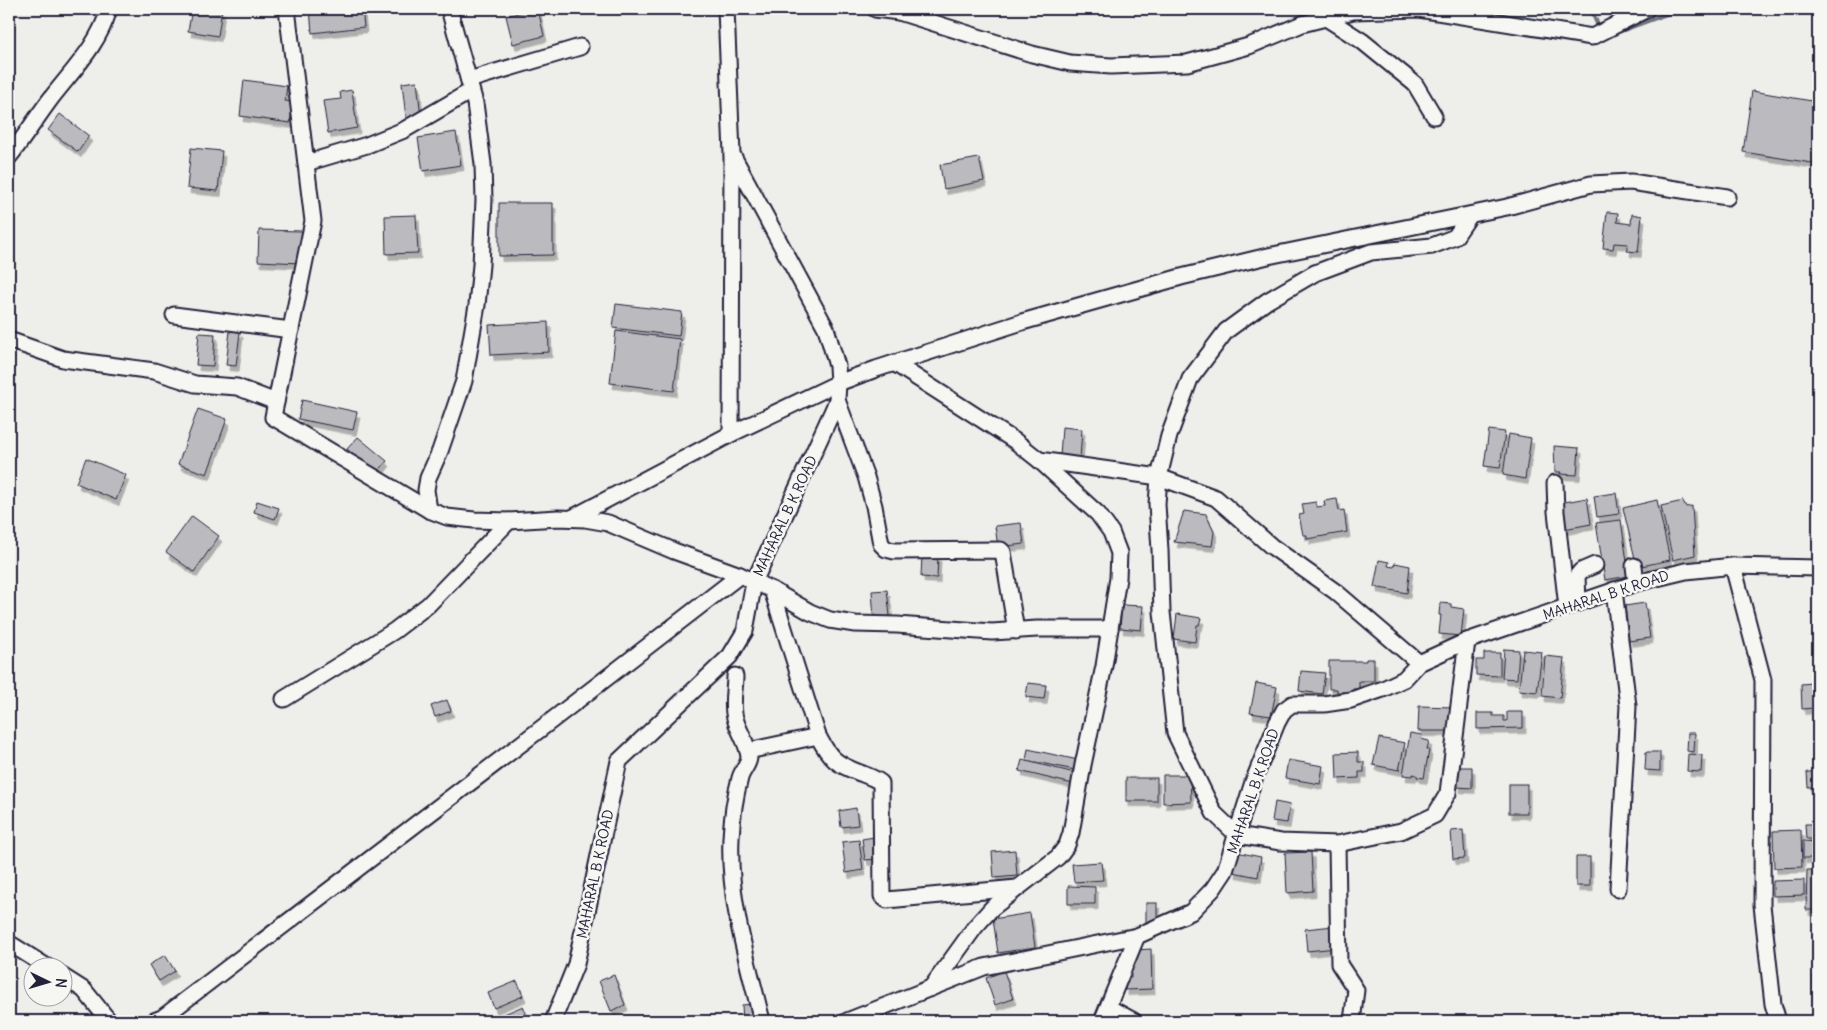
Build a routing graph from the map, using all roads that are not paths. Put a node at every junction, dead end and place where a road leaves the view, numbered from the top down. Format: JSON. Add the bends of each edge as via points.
{"nodes":[{"id":1,"x":109,"y":9,"type":"edge"},
{"id":2,"x":286,"y":9,"type":"edge"},
{"id":3,"x":449,"y":9,"type":"edge"},
{"id":4,"x":726,"y":9,"type":"edge"},
{"id":5,"x":876,"y":9,"type":"edge"},
{"id":6,"x":916,"y":9,"type":"edge"},
{"id":7,"x":1647,"y":9,"type":"edge"},
{"id":8,"x":1353,"y":10,"type":"edge"},
{"id":9,"x":900,"y":12,"type":"junction"},
{"id":10,"x":1326,"y":18,"type":"junction"},
{"id":11,"x":580,"y":47,"type":"dead end"},
{"id":12,"x":470,"y":85,"type":"junction"},
{"id":13,"x":1434,"y":116,"type":"dead end"},
{"id":14,"x":732,"y":154,"type":"junction"},
{"id":15,"x":9,"y":157,"type":"edge"},
{"id":16,"x":306,"y":163,"type":"junction"},
{"id":17,"x":1727,"y":197,"type":"dead end"},
{"id":18,"x":1470,"y":215,"type":"junction"},
{"id":19,"x":174,"y":315,"type":"dead end"},
{"id":20,"x":291,"y":330,"type":"junction"},
{"id":21,"x":9,"y":340,"type":"edge"},
{"id":22,"x":894,"y":363,"type":"junction"},
{"id":23,"x":838,"y":383,"type":"junction"},
{"id":24,"x":837,"y":400,"type":"junction"},
{"id":25,"x":276,"y":402,"type":"junction"},
{"id":26,"x":731,"y":434,"type":"junction"},
{"id":27,"x":1039,"y":460,"type":"junction"},
{"id":28,"x":1159,"y":477,"type":"junction"},
{"id":29,"x":1555,"y":483,"type":"dead end"},
{"id":30,"x":430,"y":510,"type":"junction"},
{"id":31,"x":571,"y":518,"type":"junction"},
{"id":32,"x":509,"y":521,"type":"junction"},
{"id":33,"x":1595,"y":565,"type":"dead end"},
{"id":34,"x":1634,"y":566,"type":"dead end"},
{"id":35,"x":1733,"y":566,"type":"junction"},
{"id":36,"x":1818,"y":568,"type":"edge"},
{"id":37,"x":740,"y":575,"type":"junction"},
{"id":38,"x":754,"y":582,"type":"junction"},
{"id":39,"x":1636,"y":584,"type":"junction"},
{"id":40,"x":772,"y":590,"type":"junction"},
{"id":41,"x":1614,"y":590,"type":"junction"},
{"id":42,"x":1573,"y":605,"type":"junction"},
{"id":43,"x":1110,"y":629,"type":"junction"},
{"id":44,"x":1016,"y":631,"type":"junction"},
{"id":45,"x":1467,"y":641,"type":"junction"},
{"id":46,"x":1419,"y":663,"type":"junction"},
{"id":47,"x":735,"y":676,"type":"dead end"},
{"id":48,"x":284,"y":699,"type":"dead end"},
{"id":49,"x":818,"y":736,"type":"junction"},
{"id":50,"x":748,"y":751,"type":"junction"},
{"id":51,"x":1237,"y":836,"type":"junction"},
{"id":52,"x":1337,"y":844,"type":"junction"},
{"id":53,"x":1017,"y":888,"type":"junction"},
{"id":54,"x":1618,"y":889,"type":"dead end"},
{"id":55,"x":1137,"y":936,"type":"junction"},
{"id":56,"x":9,"y":943,"type":"edge"},
{"id":57,"x":33,"y":958,"type":"edge"},
{"id":58,"x":72,"y":982,"type":"edge"},
{"id":59,"x":931,"y":988,"type":"junction"},
{"id":60,"x":1105,"y":1014,"type":"edge"},
{"id":61,"x":109,"y":1021,"type":"edge"},
{"id":62,"x":154,"y":1021,"type":"edge"},
{"id":63,"x":553,"y":1021,"type":"edge"},
{"id":64,"x":762,"y":1021,"type":"edge"},
{"id":65,"x":847,"y":1021,"type":"edge"},
{"id":66,"x":1134,"y":1021,"type":"edge"},
{"id":67,"x":1352,"y":1021,"type":"edge"},
{"id":68,"x":1778,"y":1021,"type":"edge"}],
"edges":[{"from":1,"to":15,"type":"street","via":[[95,43]]},
{"from":2,"to":16,"type":"street"},
{"from":3,"to":12,"type":"street"},
{"from":4,"to":14,"type":"street","name":"MAHARAL B K ROAD"},
{"from":5,"to":9,"type":"street"},
{"from":6,"to":9,"type":"street"},
{"from":7,"to":8,"type":"street","via":[[1592,37],[1419,9]]},
{"from":8,"to":10,"type":"street"},
{"from":9,"to":10,"type":"street","via":[[1032,54],[1070,63],[1111,66],[1187,63],[1249,46],[1302,24]]},
{"from":10,"to":13,"type":"street","via":[[1362,41],[1415,84]]},
{"from":11,"to":12,"type":"street"},
{"from":12,"to":16,"type":"street","via":[[404,130]]},
{"from":12,"to":30,"type":"street","via":[[483,164],[481,266],[464,381],[428,478],[426,490]]},
{"from":14,"to":23,"type":"street","name":"MAHARAL B K ROAD","via":[[826,328],[837,366]]},
{"from":14,"to":26,"type":"street"},
{"from":16,"to":20,"type":"street","via":[[313,221]]},
{"from":17,"to":18,"type":"street","via":[[1632,182],[1591,184]]},
{"from":18,"to":22,"type":"street","via":[[1181,277],[1022,322]]},
{"from":18,"to":28,"type":"street","via":[[1455,237],[1432,246],[1371,252],[1315,273],[1267,301],[1226,331],[1190,379],[1169,436]]},
{"from":19,"to":20,"type":"street"},
{"from":20,"to":25,"type":"street"},
{"from":21,"to":25,"type":"street","via":[[64,359],[154,371],[196,384],[237,387]]},
{"from":22,"to":23,"type":"street"},
{"from":22,"to":27,"type":"street"},
{"from":23,"to":24,"type":"street","name":"MAHARAL B K ROAD"},
{"from":23,"to":26,"type":"street"},
{"from":24,"to":38,"type":"street","name":"MAHARAL B K ROAD"},
{"from":24,"to":44,"type":"street","via":[[866,477],[886,550],[1001,550]]},
{"from":25,"to":30,"type":"street","via":[[273,417]]},
{"from":26,"to":31,"type":"street"},
{"from":27,"to":28,"type":"street"},
{"from":27,"to":43,"type":"street","via":[[1098,514],[1111,532],[1119,553]]},
{"from":28,"to":46,"type":"street","via":[[1216,498],[1271,546],[1336,592]]},
{"from":28,"to":51,"type":"street","via":[[1157,504],[1162,612],[1175,733],[1214,813]]},
{"from":29,"to":42,"type":"street","via":[[1556,512]]},
{"from":30,"to":32,"type":"street","via":[[447,517]]},
{"from":31,"to":32,"type":"street"},
{"from":31,"to":37,"type":"street","via":[[608,523]]},
{"from":32,"to":48,"type":"street","via":[[428,605],[394,631]]},
{"from":33,"to":42,"type":"street","via":[[1577,576]]},
{"from":34,"to":39,"type":"street"},
{"from":35,"to":36,"type":"street","name":"MAHARAL B K ROAD"},
{"from":35,"to":39,"type":"street","name":"MAHARAL B K ROAD","via":[[1686,571]]},
{"from":35,"to":68,"type":"street","via":[[1763,680],[1762,905],[1773,1004]]},
{"from":37,"to":38,"type":"street"},
{"from":37,"to":62,"type":"street"},
{"from":38,"to":40,"type":"street"},
{"from":38,"to":63,"type":"street","name":"MAHARAL B K ROAD","via":[[745,631],[730,656],[619,761],[576,964]]},
{"from":39,"to":41,"type":"street","name":"MAHARAL B K ROAD"},
{"from":40,"to":44,"type":"street","via":[[830,620],[855,624]]},
{"from":40,"to":49,"type":"street"},
{"from":41,"to":42,"type":"street","name":"MAHARAL B K ROAD"},
{"from":41,"to":54,"type":"street","via":[[1628,706]]},
{"from":42,"to":45,"type":"street","name":"MAHARAL B K ROAD"},
{"from":43,"to":44,"type":"street"},
{"from":43,"to":53,"type":"street","via":[[1067,845],[1058,857]]},
{"from":45,"to":46,"type":"street","name":"MAHARAL B K ROAD"},
{"from":45,"to":52,"type":"street","via":[[1448,793],[1435,815],[1401,831]]},
{"from":46,"to":51,"type":"street","name":"MAHARAL B K ROAD","via":[[1404,679],[1352,700],[1292,704],[1284,710],[1253,782]]},
{"from":47,"to":50,"type":"street","via":[[735,718]]},
{"from":49,"to":50,"type":"street"},
{"from":49,"to":53,"type":"street","via":[[827,753],[842,767],[881,783],[881,891],[884,898]]},
{"from":50,"to":64,"type":"street","via":[[748,762],[742,770],[739,784],[730,858],[742,939]]},
{"from":51,"to":52,"type":"street"},
{"from":51,"to":55,"type":"street","name":"MAHARAL B K ROAD","via":[[1225,871],[1191,912]]},
{"from":52,"to":67,"type":"street","via":[[1340,964],[1356,990]]},
{"from":53,"to":59,"type":"street","via":[[975,927]]},
{"from":55,"to":59,"type":"street","name":"MAHARAL B K ROAD","via":[[984,966]]},
{"from":55,"to":60,"type":"street"},
{"from":56,"to":57,"type":"street"},
{"from":58,"to":61,"type":"street","via":[[84,990]]},
{"from":59,"to":65,"type":"street","name":"MAHARAL B K ROAD"},
{"from":60,"to":66,"type":"street"}]}
